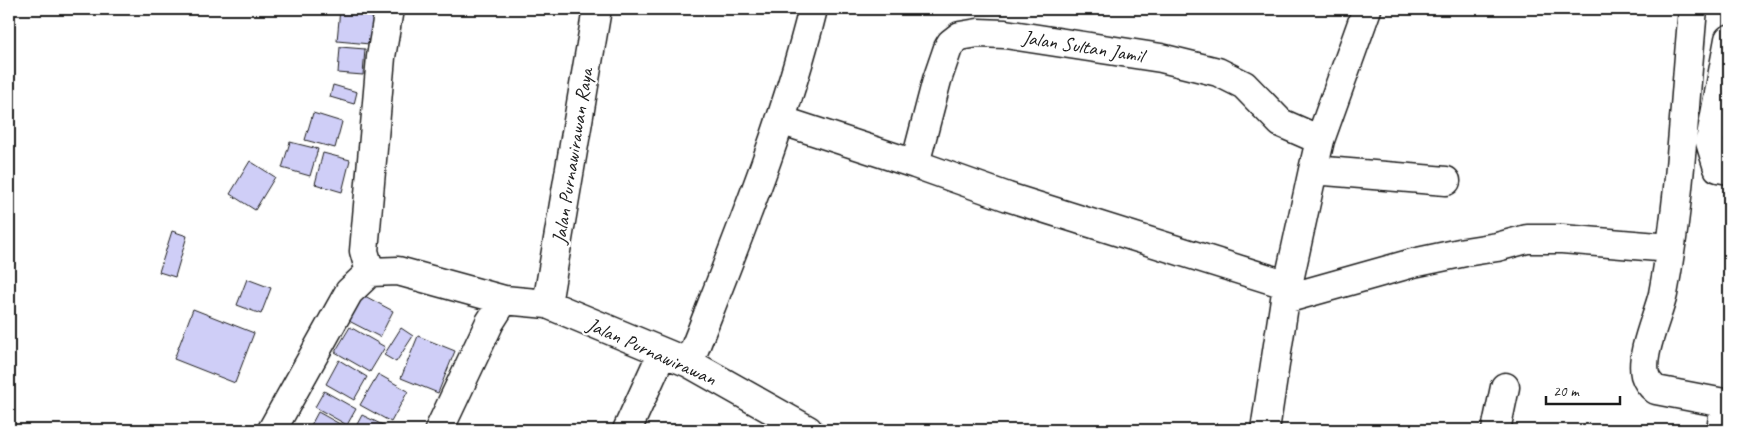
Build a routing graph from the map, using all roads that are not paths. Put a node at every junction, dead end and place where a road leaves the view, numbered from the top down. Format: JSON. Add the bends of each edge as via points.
{"nodes":[{"id":1,"x":389,"y":9,"type":"edge"},
{"id":2,"x":597,"y":9,"type":"edge"},
{"id":3,"x":813,"y":9,"type":"edge"},
{"id":4,"x":1367,"y":9,"type":"edge"},
{"id":5,"x":1693,"y":9,"type":"edge"},
{"id":6,"x":1729,"y":39,"type":"edge"},
{"id":7,"x":780,"y":120,"type":"junction"},
{"id":8,"x":1320,"y":140,"type":"junction"},
{"id":9,"x":914,"y":164,"type":"junction"},
{"id":10,"x":1313,"y":170,"type":"junction"},
{"id":11,"x":1729,"y":170,"type":"edge"},
{"id":12,"x":1446,"y":181,"type":"dead end"},
{"id":13,"x":1670,"y":248,"type":"junction"},
{"id":14,"x":370,"y":272,"type":"junction"},
{"id":15,"x":1287,"y":292,"type":"junction"},
{"id":16,"x":504,"y":300,"type":"junction"},
{"id":17,"x":547,"y":304,"type":"junction"},
{"id":18,"x":662,"y":353,"type":"junction"},
{"id":19,"x":689,"y":363,"type":"junction"},
{"id":20,"x":1505,"y":387,"type":"dead end"},
{"id":21,"x":1727,"y":404,"type":"edge"},
{"id":22,"x":272,"y":430,"type":"edge"},
{"id":23,"x":439,"y":430,"type":"edge"},
{"id":24,"x":627,"y":430,"type":"edge"},
{"id":25,"x":808,"y":430,"type":"edge"},
{"id":26,"x":1265,"y":430,"type":"edge"},
{"id":27,"x":1496,"y":430,"type":"edge"},
{"id":28,"x":1721,"y":430,"type":"edge"}],
"edges":[{"from":1,"to":14,"type":"street","via":[[381,57],[364,251]]},
{"from":2,"to":17,"type":"street","name":"Jalan Purnawirawan Raya"},
{"from":3,"to":7,"type":"street"},
{"from":4,"to":8,"type":"street"},
{"from":5,"to":13,"type":"street","via":[[1681,173]]},
{"from":6,"to":11,"type":"street","via":[[1710,142],[1718,168]]},
{"from":7,"to":9,"type":"street"},
{"from":7,"to":19,"type":"street"},
{"from":8,"to":9,"type":"street","name":"Jalan Sultan Jamil","via":[[1281,123],[1244,85],[1218,72],[1161,58],[1005,34],[978,33],[960,36],[948,48]]},
{"from":8,"to":10,"type":"street"},
{"from":9,"to":15,"type":"street"},
{"from":10,"to":12,"type":"street"},
{"from":10,"to":15,"type":"street"},
{"from":13,"to":15,"type":"street","via":[[1527,239]]},
{"from":13,"to":21,"type":"street","via":[[1662,295],[1647,348],[1645,376],[1656,390]]},
{"from":14,"to":16,"type":"street","name":"Jalan Purnawirawan","via":[[398,271]]},
{"from":14,"to":22,"type":"street","via":[[349,292]]},
{"from":15,"to":26,"type":"street"},
{"from":16,"to":17,"type":"street","name":"Jalan Purnawirawan"},
{"from":16,"to":23,"type":"street","via":[[490,322]]},
{"from":17,"to":18,"type":"street","name":"Jalan Purnawirawan"},
{"from":18,"to":19,"type":"street","name":"Jalan Purnawirawan"},
{"from":18,"to":24,"type":"street"},
{"from":19,"to":25,"type":"street","name":"Jalan Purnawirawan"},
{"from":20,"to":27,"type":"street"},
{"from":21,"to":28,"type":"street"}]}
